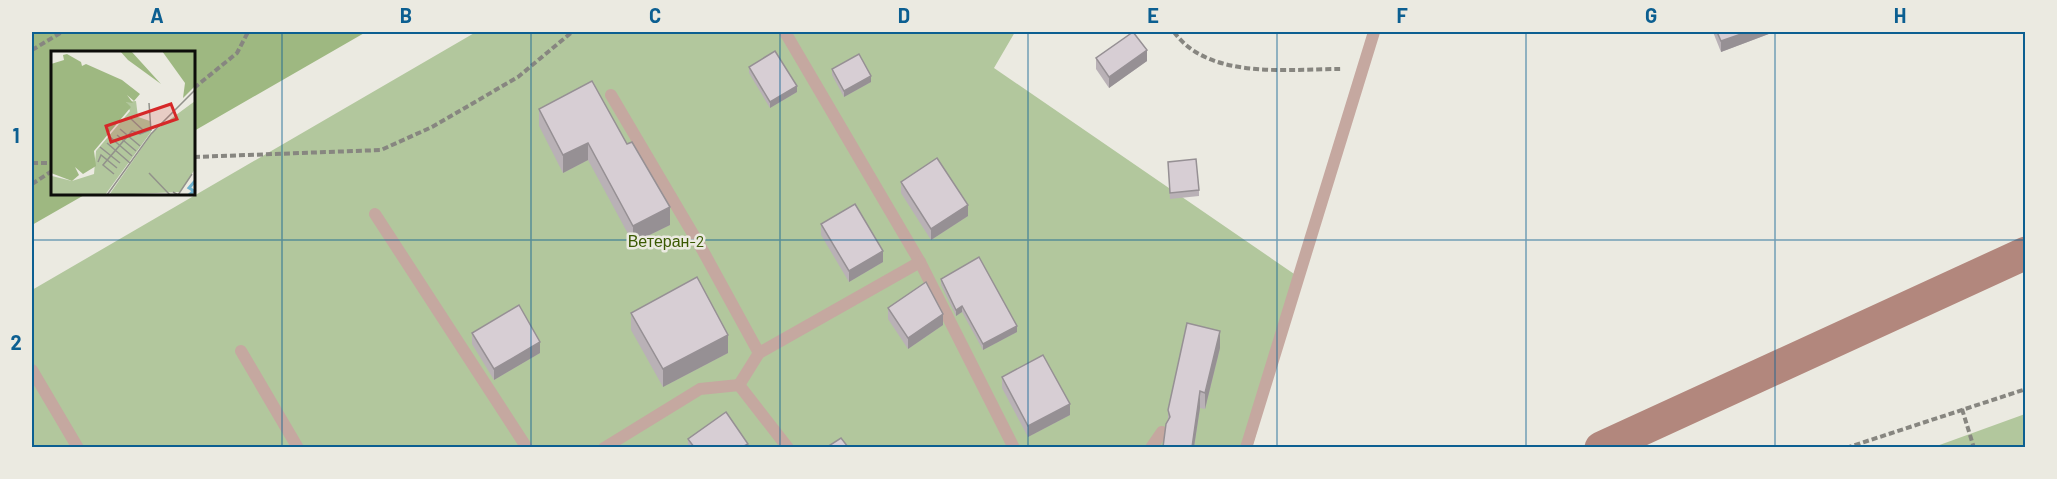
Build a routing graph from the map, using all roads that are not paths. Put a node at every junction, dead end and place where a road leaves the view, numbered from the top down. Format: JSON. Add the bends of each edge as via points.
{"nodes":[{"id":1,"x":785,"y":32,"type":"edge"},
{"id":2,"x":1374,"y":32,"type":"edge"},
{"id":3,"x":611,"y":95,"type":"dead end"},
{"id":4,"x":375,"y":214,"type":"dead end"},
{"id":5,"x":2025,"y":253,"type":"edge"},
{"id":6,"x":920,"y":262,"type":"junction"},
{"id":7,"x":241,"y":351,"type":"dead end"},
{"id":8,"x":759,"y":353,"type":"junction"},
{"id":9,"x":32,"y":370,"type":"edge"},
{"id":10,"x":740,"y":385,"type":"junction"},
{"id":11,"x":1162,"y":432,"type":"edge"},
{"id":12,"x":78,"y":447,"type":"edge"},
{"id":13,"x":298,"y":447,"type":"edge"},
{"id":14,"x":527,"y":447,"type":"edge"},
{"id":15,"x":604,"y":447,"type":"edge"},
{"id":16,"x":788,"y":447,"type":"edge"},
{"id":17,"x":1014,"y":447,"type":"edge"},
{"id":18,"x":1151,"y":447,"type":"edge"},
{"id":19,"x":1246,"y":447,"type":"edge"},
{"id":20,"x":1601,"y":447,"type":"edge"}],
"edges":[{"from":1,"to":6,"type":"lane"},
{"from":2,"to":19,"type":"lane"},
{"from":3,"to":8,"type":"lane"},
{"from":4,"to":14,"type":"lane"},
{"from":5,"to":20,"type":"main road"},
{"from":6,"to":8,"type":"lane"},
{"from":6,"to":17,"type":"lane"},
{"from":7,"to":13,"type":"lane"},
{"from":8,"to":10,"type":"lane"},
{"from":9,"to":12,"type":"lane"},
{"from":10,"to":15,"type":"lane","via":[[700,389]]},
{"from":10,"to":16,"type":"lane"},
{"from":11,"to":18,"type":"lane"}]}
